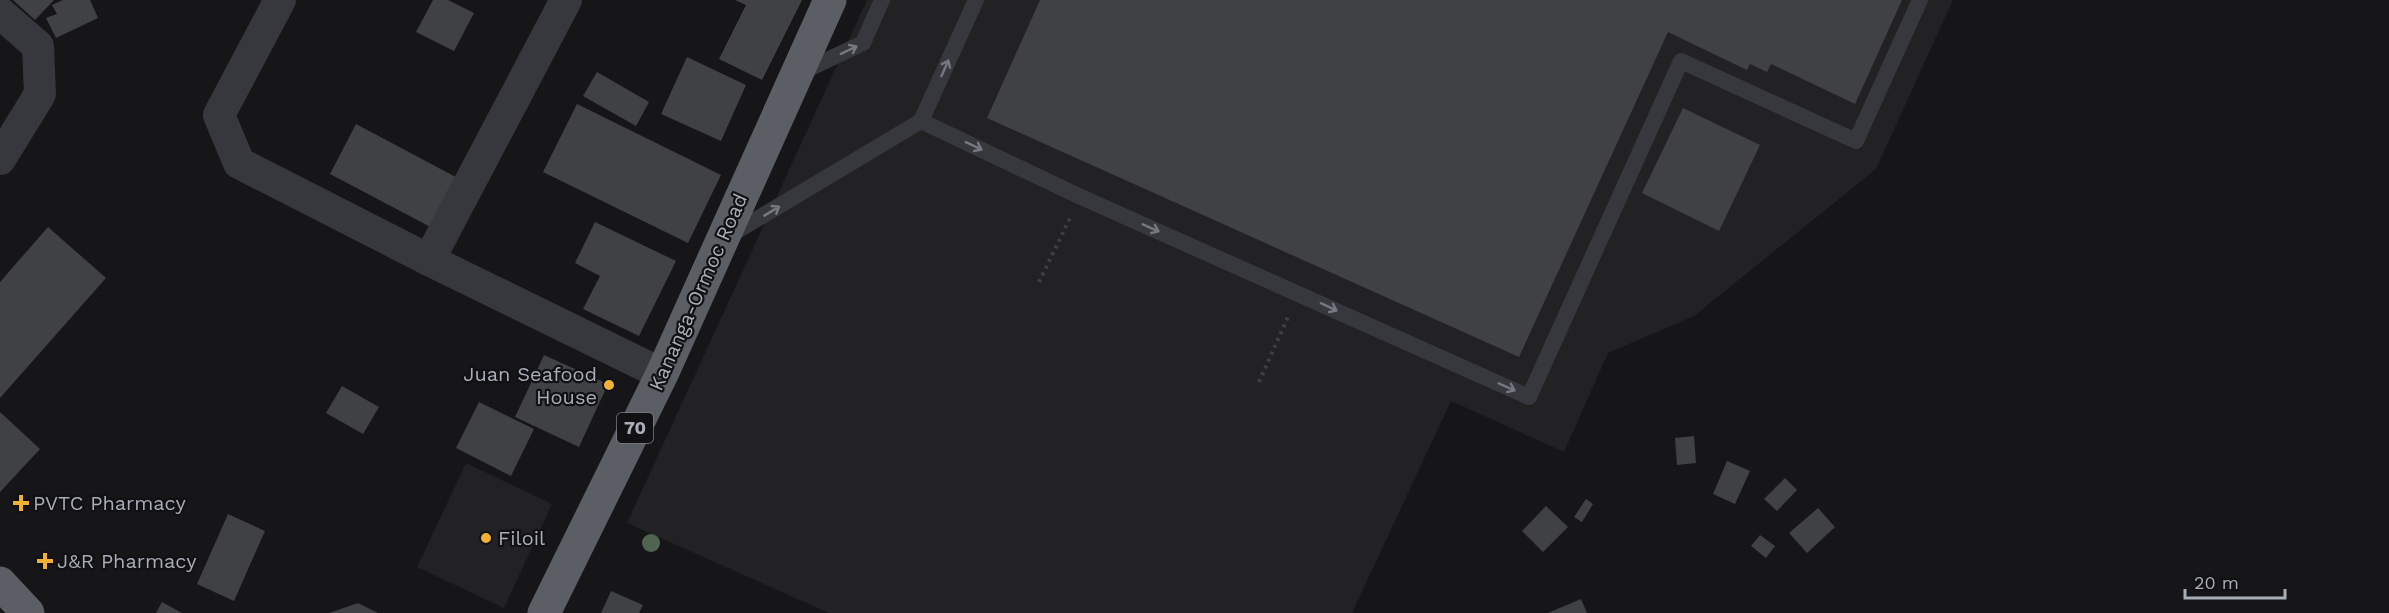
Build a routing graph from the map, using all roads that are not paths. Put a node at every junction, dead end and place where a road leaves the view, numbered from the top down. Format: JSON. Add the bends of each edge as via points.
{"nodes":[{"id":1,"x":280,"y":0,"type":"edge"},
{"id":2,"x":566,"y":0,"type":"edge"},
{"id":3,"x":830,"y":0,"type":"edge"},
{"id":4,"x":882,"y":0,"type":"edge"},
{"id":5,"x":976,"y":0,"type":"edge"},
{"id":6,"x":1920,"y":0,"type":"edge"},
{"id":7,"x":0,"y":13,"type":"edge"},
{"id":8,"x":796,"y":75,"type":"junction"},
{"id":9,"x":921,"y":121,"type":"junction"},
{"id":10,"x":0,"y":159,"type":"edge"},
{"id":11,"x":722,"y":241,"type":"junction"},
{"id":12,"x":429,"y":260,"type":"junction"},
{"id":13,"x":662,"y":374,"type":"junction"},
{"id":14,"x":0,"y":583,"type":"edge"},
{"id":15,"x":23,"y":611,"type":"edge"},
{"id":16,"x":544,"y":613,"type":"edge"}],
"edges":[{"from":1,"to":12,"type":"street","via":[[219,115],[239,163]]},
{"from":2,"to":12,"type":"street"},
{"from":3,"to":8,"type":"highway","name":"Kananga-Ormoc Road","number":"70"},
{"from":8,"to":4,"type":"lane","one_way":true,"via":[[863,43]]},
{"from":9,"to":5,"type":"lane","one_way":true},
{"from":9,"to":6,"type":"lane","one_way":true,"via":[[1528,397],[1681,61],[1856,141]]},
{"from":7,"to":10,"type":"street","via":[[38,46],[40,94]]},
{"from":8,"to":11,"type":"highway","name":"Kananga-Ormoc Road","number":"70"},
{"from":11,"to":9,"type":"lane","one_way":true},
{"from":11,"to":13,"type":"highway","name":"Kananga-Ormoc Road","number":"70"},
{"from":12,"to":13,"type":"street"},
{"from":13,"to":16,"type":"highway","name":"Kananga-Ormoc Road","number":"70"},
{"from":14,"to":15,"type":"highway"}]}
